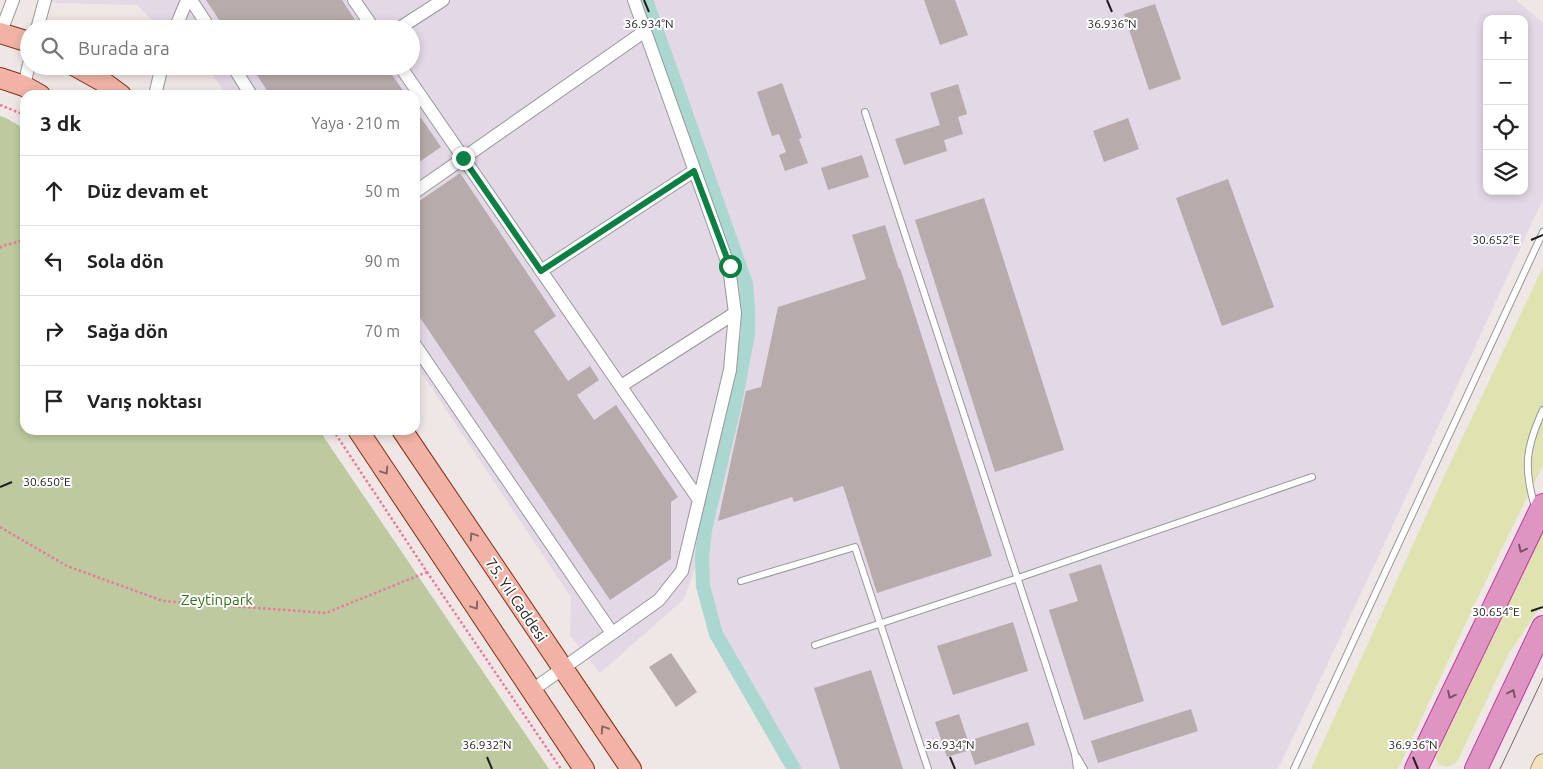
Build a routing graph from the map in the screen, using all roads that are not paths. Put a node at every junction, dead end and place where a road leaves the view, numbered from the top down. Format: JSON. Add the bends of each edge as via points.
{"nodes":[{"id":1,"x":12,"y":0,"type":"edge"},
{"id":2,"x":45,"y":0,"type":"edge"},
{"id":3,"x":187,"y":0,"type":"edge"},
{"id":4,"x":191,"y":0,"type":"edge"},
{"id":5,"x":354,"y":0,"type":"edge"},
{"id":6,"x":442,"y":0,"type":"edge"},
{"id":7,"x":634,"y":0,"type":"edge"},
{"id":8,"x":39,"y":20,"type":"edge"},
{"id":9,"x":179,"y":20,"type":"edge"},
{"id":10,"x":204,"y":20,"type":"edge"},
{"id":11,"x":368,"y":20,"type":"edge"},
{"id":12,"x":412,"y":20,"type":"edge"},
{"id":13,"x":644,"y":31,"type":"junction"},
{"id":14,"x":0,"y":34,"type":"edge"},
{"id":15,"x":20,"y":40,"type":"edge"},
{"id":16,"x":30,"y":75,"type":"edge"},
{"id":17,"x":91,"y":75,"type":"edge"},
{"id":18,"x":160,"y":75,"type":"edge"},
{"id":19,"x":239,"y":75,"type":"edge"},
{"id":20,"x":406,"y":75,"type":"edge"},
{"id":21,"x":0,"y":78,"type":"edge"},
{"id":22,"x":30,"y":90,"type":"edge"},
{"id":23,"x":32,"y":90,"type":"edge"},
{"id":24,"x":114,"y":90,"type":"edge"},
{"id":25,"x":156,"y":90,"type":"edge"},
{"id":26,"x":249,"y":90,"type":"edge"},
{"id":27,"x":416,"y":90,"type":"edge"},
{"id":28,"x":420,"y":95,"type":"edge"},
{"id":29,"x":865,"y":112,"type":"dead end"},
{"id":30,"x":463,"y":158,"type":"junction"},
{"id":31,"x":694,"y":171,"type":"junction"},
{"id":32,"x":420,"y":188,"type":"edge"},
{"id":33,"x":1543,"y":232,"type":"edge"},
{"id":34,"x":541,"y":271,"type":"junction"},
{"id":35,"x":735,"y":313,"type":"junction"},
{"id":36,"x":420,"y":351,"type":"edge"},
{"id":37,"x":621,"y":386,"type":"junction"},
{"id":38,"x":1543,"y":410,"type":"edge"},
{"id":39,"x":361,"y":435,"type":"edge"},
{"id":40,"x":405,"y":435,"type":"edge"},
{"id":41,"x":1312,"y":477,"type":"dead end"},
{"id":42,"x":699,"y":500,"type":"junction"},
{"id":43,"x":1540,"y":510,"type":"edge"},
{"id":44,"x":1018,"y":578,"type":"junction"},
{"id":45,"x":741,"y":581,"type":"dead end"},
{"id":46,"x":881,"y":624,"type":"junction"},
{"id":47,"x":1543,"y":627,"type":"edge"},
{"id":48,"x":612,"y":632,"type":"junction"},
{"id":49,"x":815,"y":645,"type":"dead end"},
{"id":50,"x":562,"y":669,"type":"junction"},
{"id":51,"x":531,"y":691,"type":"junction"},
{"id":52,"x":1489,"y":742,"type":"junction"},
{"id":53,"x":1428,"y":744,"type":"junction"},
{"id":54,"x":1075,"y":754,"type":"junction"},
{"id":55,"x":1543,"y":763,"type":"edge"},
{"id":56,"x":584,"y":769,"type":"edge"},
{"id":57,"x":631,"y":769,"type":"edge"},
{"id":58,"x":928,"y":769,"type":"edge"},
{"id":59,"x":1077,"y":769,"type":"edge"},
{"id":60,"x":1084,"y":769,"type":"edge"},
{"id":61,"x":1294,"y":769,"type":"edge"},
{"id":62,"x":1416,"y":769,"type":"edge"},
{"id":63,"x":1432,"y":769,"type":"edge"},
{"id":64,"x":1462,"y":769,"type":"edge"},
{"id":65,"x":1476,"y":769,"type":"edge"},
{"id":66,"x":1540,"y":769,"type":"edge"}],
"edges":[{"from":1,"to":14,"type":"street"},
{"from":2,"to":8,"type":"street"},
{"from":3,"to":9,"type":"street"},
{"from":4,"to":10,"type":"street"},
{"from":5,"to":11,"type":"street"},
{"from":6,"to":12,"type":"street"},
{"from":7,"to":13,"type":"street"},
{"from":13,"to":30,"type":"street"},
{"from":13,"to":31,"type":"street"},
{"from":14,"to":15,"type":"main road"},
{"from":16,"to":23,"type":"street"},
{"from":17,"to":24,"type":"main road"},
{"from":18,"to":25,"type":"street"},
{"from":19,"to":26,"type":"street"},
{"from":20,"to":27,"type":"street"},
{"from":21,"to":22,"type":"main road"},
{"from":28,"to":30,"type":"street"},
{"from":29,"to":44,"type":"lane"},
{"from":30,"to":32,"type":"street"},
{"from":30,"to":34,"type":"street"},
{"from":31,"to":34,"type":"street"},
{"from":31,"to":35,"type":"street","via":[[730,266]]},
{"from":33,"to":61,"type":"lane"},
{"from":34,"to":37,"type":"street"},
{"from":35,"to":37,"type":"street"},
{"from":35,"to":42,"type":"street","via":[[730,370]]},
{"from":36,"to":48,"type":"street"},
{"from":37,"to":42,"type":"street"},
{"from":38,"to":43,"type":"lane","via":[[1532,434],[1527,460],[1528,485]]},
{"from":39,"to":51,"type":"main road","one_way":true},
{"from":50,"to":40,"type":"main road","name":"75. Yıl Caddesi","one_way":true},
{"from":41,"to":44,"type":"lane"},
{"from":42,"to":48,"type":"street","via":[[682,571],[659,600]]},
{"from":43,"to":53,"type":"highway","one_way":true},
{"from":44,"to":46,"type":"lane"},
{"from":44,"to":54,"type":"lane"},
{"from":45,"to":46,"type":"lane","via":[[855,547]]},
{"from":46,"to":49,"type":"lane"},
{"from":46,"to":58,"type":"lane"},
{"from":52,"to":47,"type":"highway","one_way":true},
{"from":48,"to":50,"type":"street"},
{"from":50,"to":51,"type":"street"},
{"from":57,"to":50,"type":"main road","name":"75. Yıl Caddesi","one_way":true},
{"from":51,"to":56,"type":"main road"},
{"from":52,"to":64,"type":"highway"},
{"from":52,"to":65,"type":"highway"},
{"from":53,"to":62,"type":"highway"},
{"from":53,"to":63,"type":"highway"},
{"from":54,"to":59,"type":"lane"},
{"from":54,"to":60,"type":"lane"},
{"from":55,"to":66,"type":"street"}]}
